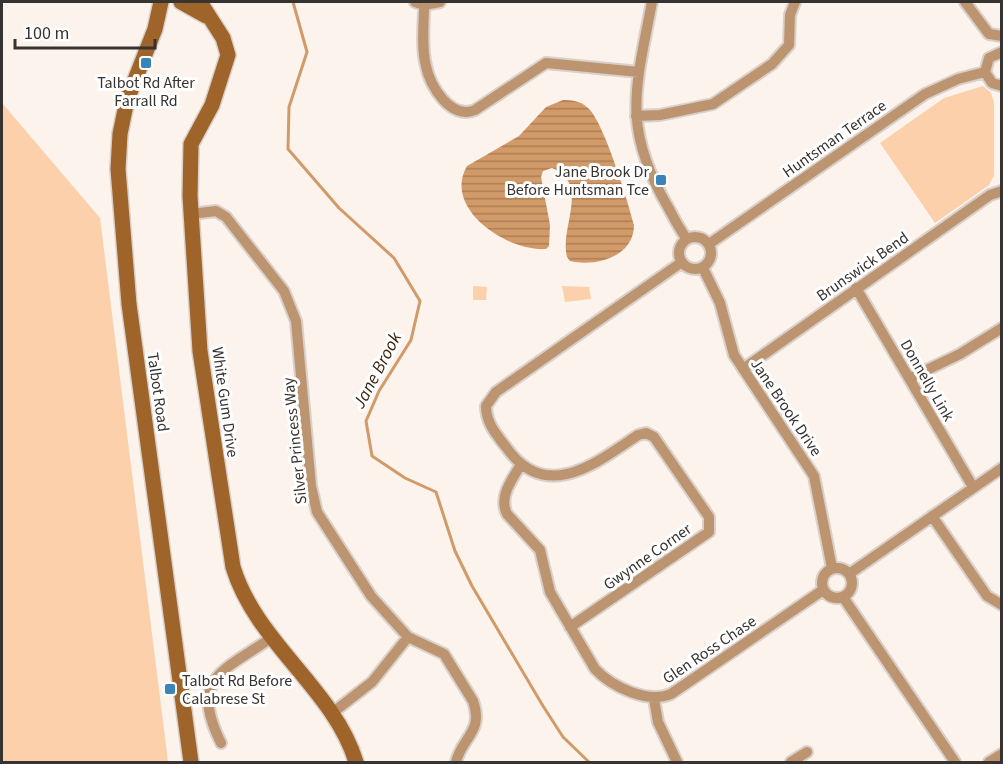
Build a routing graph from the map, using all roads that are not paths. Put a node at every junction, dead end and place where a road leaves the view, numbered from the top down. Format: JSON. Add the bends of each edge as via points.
{"nodes":[{"id":1,"x":160,"y":2,"type":"edge"},
{"id":2,"x":173,"y":2,"type":"edge"},
{"id":3,"x":181,"y":2,"type":"edge"},
{"id":4,"x":201,"y":2,"type":"edge"},
{"id":5,"x":440,"y":2,"type":"edge"},
{"id":6,"x":652,"y":2,"type":"edge"},
{"id":7,"x":795,"y":2,"type":"edge"},
{"id":8,"x":966,"y":2,"type":"edge"},
{"id":9,"x":419,"y":3,"type":"edge"},
{"id":10,"x":211,"y":20,"type":"junction"},
{"id":11,"x":155,"y":29,"type":"junction"},
{"id":12,"x":1002,"y":36,"type":"edge"},
{"id":13,"x":1002,"y":52,"type":"edge"},
{"id":14,"x":639,"y":72,"type":"junction"},
{"id":15,"x":985,"y":72,"type":"junction"},
{"id":16,"x":1002,"y":86,"type":"edge"},
{"id":17,"x":636,"y":116,"type":"junction"},
{"id":18,"x":1002,"y":191,"type":"edge"},
{"id":19,"x":191,"y":214,"type":"junction"},
{"id":20,"x":687,"y":240,"type":"junction"},
{"id":21,"x":709,"y":244,"type":"junction"},
{"id":22,"x":682,"y":262,"type":"junction"},
{"id":23,"x":703,"y":268,"type":"junction"},
{"id":24,"x":856,"y":288,"type":"junction"},
{"id":25,"x":1002,"y":328,"type":"edge"},
{"id":26,"x":743,"y":369,"type":"junction"},
{"id":27,"x":910,"y":378,"type":"junction"},
{"id":28,"x":521,"y":464,"type":"junction"},
{"id":29,"x":1002,"y":468,"type":"edge"},
{"id":30,"x":973,"y":487,"type":"junction"},
{"id":31,"x":932,"y":516,"type":"junction"},
{"id":32,"x":832,"y":568,"type":"junction"},
{"id":33,"x":849,"y":574,"type":"junction"},
{"id":34,"x":823,"y":590,"type":"junction"},
{"id":35,"x":843,"y":597,"type":"junction"},
{"id":36,"x":1002,"y":605,"type":"edge"},
{"id":37,"x":570,"y":627,"type":"junction"},
{"id":38,"x":408,"y":637,"type":"junction"},
{"id":39,"x":271,"y":638,"type":"junction"},
{"id":40,"x":654,"y":699,"type":"junction"},
{"id":41,"x":331,"y":714,"type":"junction"},
{"id":42,"x":221,"y":743,"type":"dead end"},
{"id":43,"x":807,"y":752,"type":"dead end"},
{"id":44,"x":1002,"y":754,"type":"edge"},
{"id":45,"x":191,"y":762,"type":"edge"},
{"id":46,"x":356,"y":762,"type":"edge"},
{"id":47,"x":456,"y":762,"type":"edge"},
{"id":48,"x":677,"y":762,"type":"edge"},
{"id":49,"x":791,"y":762,"type":"edge"},
{"id":50,"x":955,"y":762,"type":"edge"},
{"id":51,"x":989,"y":762,"type":"edge"}],
"edges":[{"from":1,"to":11,"type":"street","name":"Talbot Road"},
{"from":2,"to":11,"type":"street","name":"Talbot Road"},
{"from":3,"to":10,"type":"street","name":"White Gum Drive"},
{"from":4,"to":10,"type":"street","name":"White Gum Drive"},
{"from":5,"to":9,"type":"street"},
{"from":6,"to":14,"type":"street"},
{"from":7,"to":17,"type":"street","via":[[790,15],[789,45],[772,64],[713,104]]},
{"from":8,"to":12,"type":"street","via":[[988,34]]},
{"from":9,"to":14,"type":"street","via":[[426,70],[449,106],[462,114],[476,110],[546,63]]},
{"from":10,"to":19,"type":"street","name":"White Gum Drive","via":[[224,38],[228,55],[212,105],[191,144]]},
{"from":11,"to":45,"type":"street","name":"Talbot Road","via":[[123,116],[119,190],[129,304]]},
{"from":13,"to":15,"type":"street","via":[[989,58]]},
{"from":14,"to":17,"type":"street"},
{"from":15,"to":16,"type":"street","via":[[992,84]]},
{"from":15,"to":21,"type":"street","name":"Huntsman Terrace","via":[[924,94]]},
{"from":17,"to":20,"type":"street","via":[[646,168]]},
{"from":18,"to":24,"type":"street","name":"Brunswick Bend","via":[[990,195]]},
{"from":19,"to":38,"type":"street","name":"Silver Princess Way","via":[[216,211],[226,217],[289,298],[296,321],[311,486],[317,512],[371,596]]},
{"from":19,"to":39,"type":"street","name":"White Gum Drive","via":[[200,351],[232,567],[244,599]]},
{"from":20,"to":21,"type":"street","via":[[701,238]]},
{"from":20,"to":22,"type":"street","via":[[680,247]]},
{"from":21,"to":23,"type":"street","via":[[712,254]]},
{"from":22,"to":23,"type":"street","via":[[694,270]]},
{"from":22,"to":28,"type":"street","via":[[496,392],[486,406],[490,425]]},
{"from":23,"to":26,"type":"street","name":"Jane Brook Drive","via":[[718,297],[730,346]]},
{"from":24,"to":26,"type":"street","name":"Brunswick Bend"},
{"from":24,"to":27,"type":"street","name":"Donnelly Link"},
{"from":25,"to":27,"type":"street"},
{"from":26,"to":32,"type":"street","name":"Jane Brook Drive","via":[[814,476]]},
{"from":27,"to":30,"type":"street","name":"Donnelly Link"},
{"from":28,"to":37,"type":"street","name":"Glen Ross Chase","via":[[504,494],[504,507],[540,550],[547,584]]},
{"from":28,"to":37,"type":"street","name":"Gwynne Corner","via":[[555,475],[579,472],[646,433],[654,437],[709,518],[709,531]]},
{"from":29,"to":30,"type":"street"},
{"from":30,"to":31,"type":"street"},
{"from":31,"to":33,"type":"street"},
{"from":31,"to":36,"type":"street","via":[[987,596]]},
{"from":32,"to":33,"type":"street"},
{"from":32,"to":34,"type":"street","via":[[822,577]]},
{"from":33,"to":35,"type":"street","via":[[851,586]]},
{"from":34,"to":35,"type":"street","via":[[834,598]]},
{"from":34,"to":40,"type":"street","name":"Glen Ross Chase","via":[[671,694]]},
{"from":35,"to":50,"type":"street"},
{"from":37,"to":40,"type":"street","name":"Glen Ross Chase","via":[[600,674]]},
{"from":38,"to":41,"type":"street","via":[[372,682]]},
{"from":38,"to":47,"type":"street","name":"Silver Princess Way","via":[[444,654],[476,710],[476,726]]},
{"from":39,"to":41,"type":"street","name":"White Gum Drive"},
{"from":39,"to":42,"type":"street","via":[[209,686],[206,697],[210,718]]},
{"from":40,"to":48,"type":"street","via":[[658,722]]},
{"from":41,"to":46,"type":"street","name":"White Gum Drive","via":[[350,741]]},
{"from":43,"to":49,"type":"street"},
{"from":44,"to":51,"type":"street"}]}
